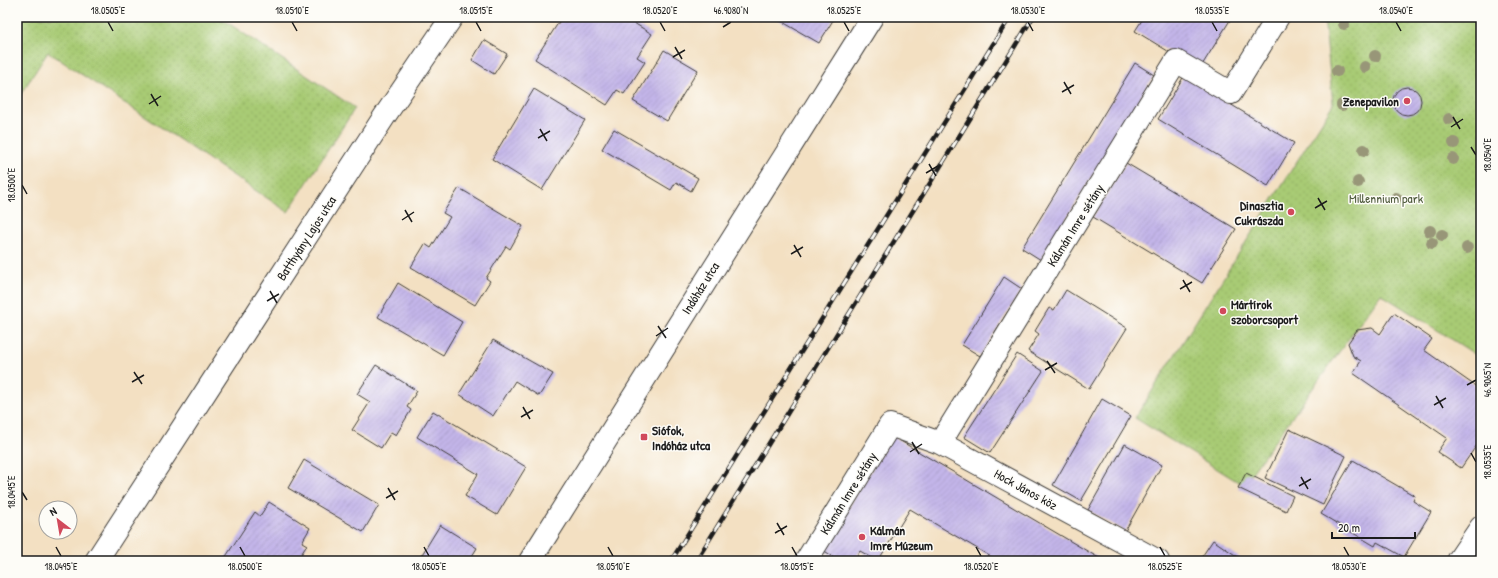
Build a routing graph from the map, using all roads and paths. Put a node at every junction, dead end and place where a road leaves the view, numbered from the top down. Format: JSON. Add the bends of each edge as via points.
{"nodes":[{"id":1,"x":452,"y":17,"type":"edge"},
{"id":2,"x":872,"y":17,"type":"edge"},
{"id":3,"x":1278,"y":17,"type":"edge"},
{"id":4,"x":890,"y":425,"type":"joint"},
{"id":5,"x":940,"y":442,"type":"junction"},
{"id":6,"x":1481,"y":527,"type":"edge"},
{"id":7,"x":96,"y":561,"type":"edge"},
{"id":8,"x":530,"y":561,"type":"edge"},
{"id":9,"x":806,"y":561,"type":"edge"},
{"id":10,"x":1158,"y":561,"type":"edge"},
{"id":11,"x":1458,"y":561,"type":"edge"}],
"edges":[{"from":1,"to":7,"type":"street","name":"Batthyány Lajos utca","via":[[384,117]]},
{"from":2,"to":8,"type":"street","name":"Indóház utca"},
{"from":3,"to":5,"type":"street","name":"Kálmán Imre sétány","via":[[1231,93],[1176,61]]},
{"from":4,"to":5,"type":"street","name":"Hock János köz"},
{"from":4,"to":9,"type":"street","name":"Kálmán Imre sétány"},
{"from":5,"to":10,"type":"street","name":"Hock János köz"},
{"from":6,"to":11,"type":"street"}]}
